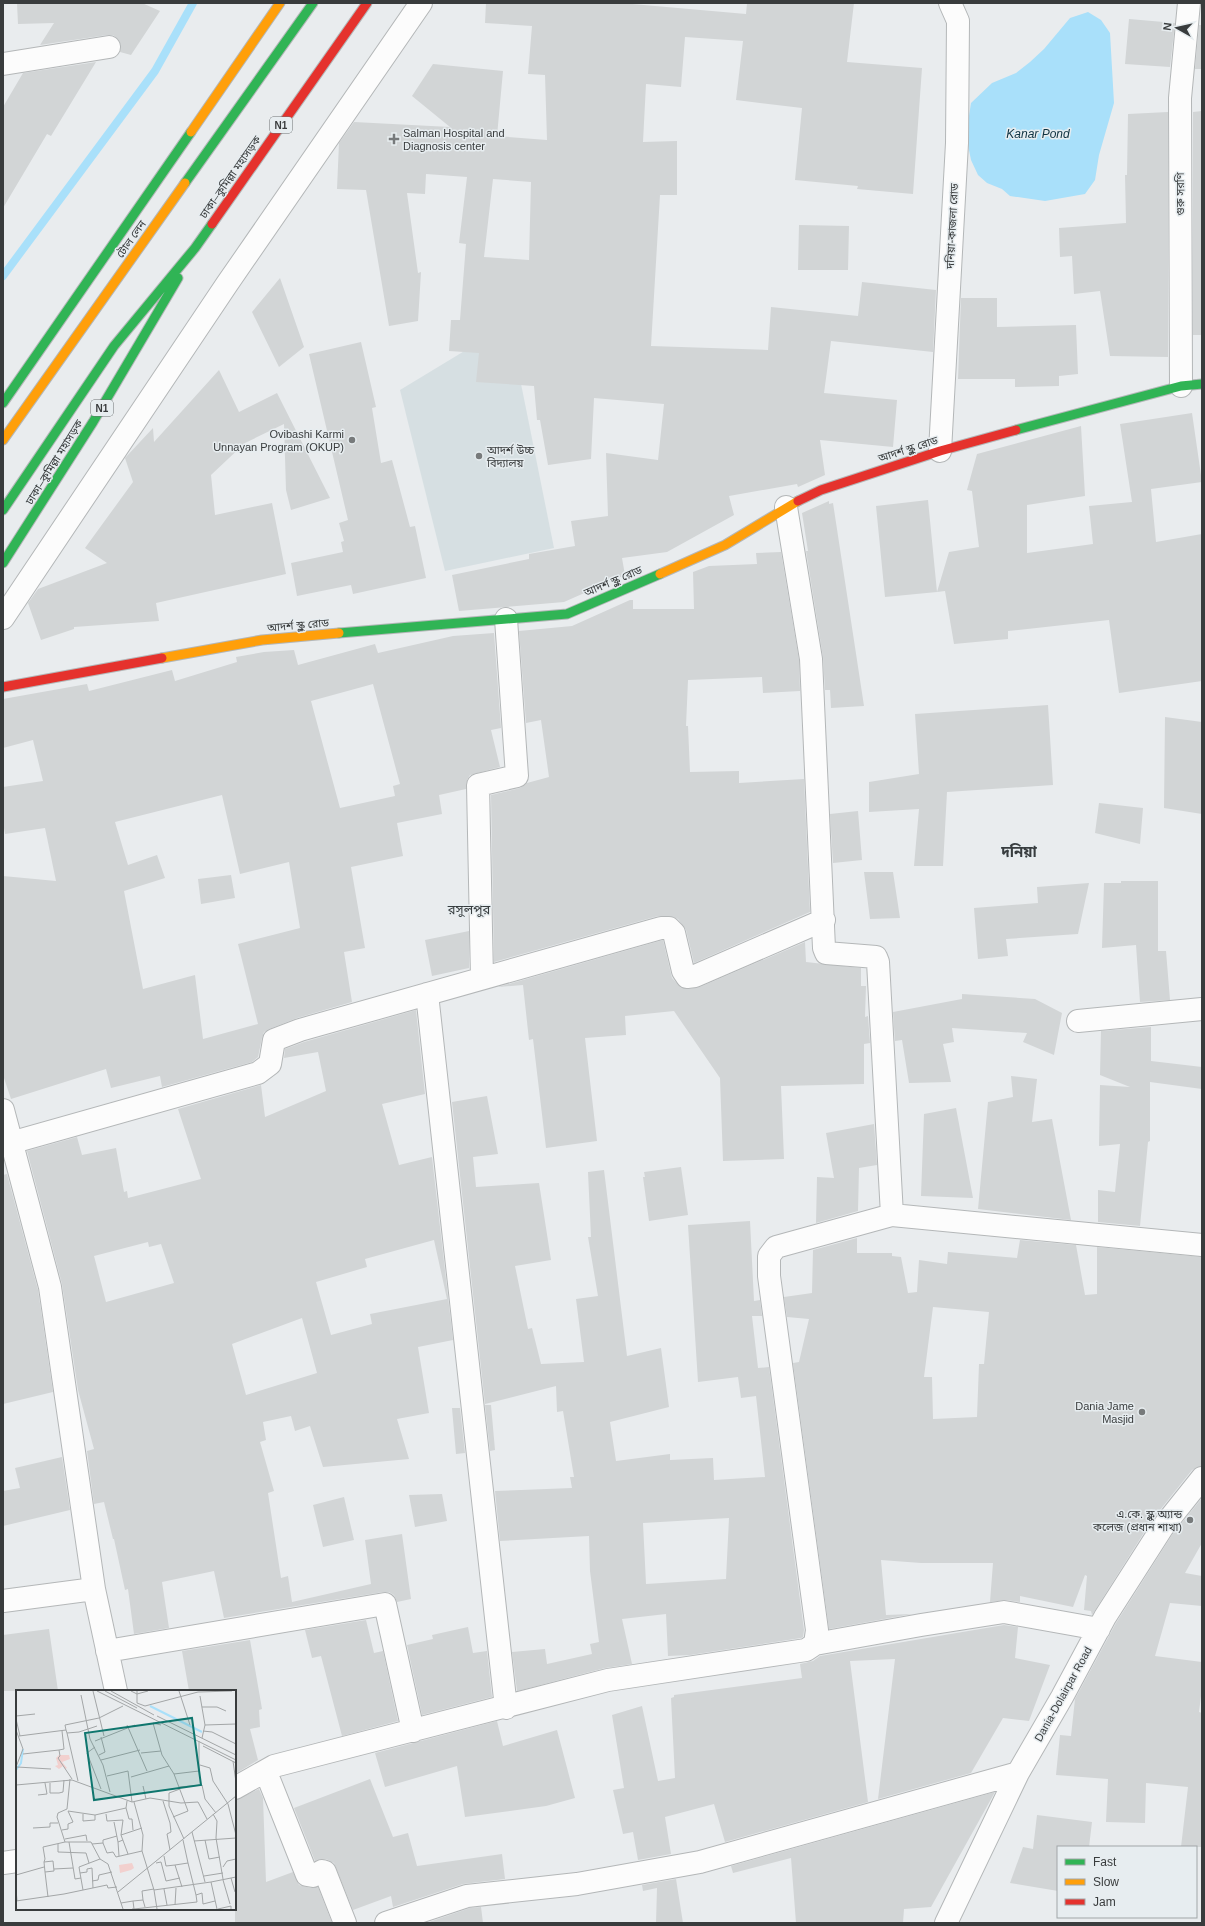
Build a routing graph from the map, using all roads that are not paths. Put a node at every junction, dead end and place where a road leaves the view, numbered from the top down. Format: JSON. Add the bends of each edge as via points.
{"nodes":[{"id":1,"x":280,"y":3,"type":"edge"},
{"id":2,"x":313,"y":3,"type":"edge"},
{"id":3,"x":367,"y":3,"type":"edge"},
{"id":4,"x":421,"y":3,"type":"edge"},
{"id":5,"x":950,"y":3,"type":"edge"},
{"id":6,"x":1189,"y":3,"type":"edge"},
{"id":7,"x":108,"y":47,"type":"dead end"},
{"id":8,"x":3,"y":64,"type":"edge"},
{"id":9,"x":195,"y":248,"type":"junction"},
{"id":10,"x":1202,"y":384,"type":"edge"},
{"id":11,"x":1181,"y":386,"type":"junction"},
{"id":12,"x":3,"y":402,"type":"edge"},
{"id":13,"x":3,"y":440,"type":"edge"},
{"id":14,"x":940,"y":450,"type":"junction"},
{"id":15,"x":786,"y":507,"type":"junction"},
{"id":16,"x":3,"y":510,"type":"edge"},
{"id":17,"x":3,"y":563,"type":"edge"},
{"id":18,"x":3,"y":618,"type":"edge"},
{"id":19,"x":506,"y":619,"type":"junction"},
{"id":20,"x":3,"y":687,"type":"edge"},
{"id":21,"x":824,"y":920,"type":"junction"},
{"id":22,"x":482,"y":978,"type":"junction"},
{"id":23,"x":427,"y":994,"type":"junction"},
{"id":24,"x":1202,"y":1009,"type":"edge"},
{"id":25,"x":1078,"y":1020,"type":"dead end"},
{"id":26,"x":3,"y":1110,"type":"edge"},
{"id":27,"x":7,"y":1144,"type":"edge"},
{"id":28,"x":892,"y":1215,"type":"junction"},
{"id":29,"x":1202,"y":1245,"type":"edge"},
{"id":30,"x":1202,"y":1478,"type":"edge"},
{"id":31,"x":94,"y":1589,"type":"junction"},
{"id":32,"x":3,"y":1601,"type":"edge"},
{"id":33,"x":1099,"y":1629,"type":"junction"},
{"id":34,"x":815,"y":1644,"type":"junction"},
{"id":35,"x":107,"y":1651,"type":"junction"},
{"id":36,"x":116,"y":1690,"type":"edge"},
{"id":37,"x":506,"y":1708,"type":"junction"},
{"id":38,"x":413,"y":1731,"type":"junction"},
{"id":39,"x":266,"y":1772,"type":"junction"},
{"id":40,"x":1018,"y":1773,"type":"junction"},
{"id":41,"x":236,"y":1787,"type":"edge"},
{"id":42,"x":16,"y":1861,"type":"edge"},
{"id":43,"x":3,"y":1863,"type":"edge"},
{"id":44,"x":345,"y":1923,"type":"edge"},
{"id":45,"x":386,"y":1923,"type":"edge"},
{"id":46,"x":946,"y":1923,"type":"edge"}],
"edges":[{"from":1,"to":12,"type":"main road"},
{"from":2,"to":13,"type":"main road","name":"টোল লেন"},
{"from":3,"to":9,"type":"main road","name":"ঢাকা–কুমিল্লা মহাসড়ক","number":"N1"},
{"from":4,"to":18,"type":"street"},
{"from":5,"to":14,"type":"street","name":"দনিয়া-কাজলা রোড","via":[[958,21],[957,143]]},
{"from":6,"to":11,"type":"street","name":"গুরু সরণি","via":[[1180,98]]},
{"from":7,"to":8,"type":"street"},
{"from":9,"to":16,"type":"main road","name":"ঢাকা–কুমিল্লা মহাসড়ক","number":"N1","via":[[114,346]]},
{"from":9,"to":17,"type":"main road","name":"ঢাকা–কুমিল্লা মহাসড়ক","number":"N1","via":[[128,366],[50,493]]},
{"from":10,"to":11,"type":"main road","name":"আদর্শ স্কুল রোড"},
{"from":11,"to":14,"type":"main road","name":"আদর্শ স্কুল রোড"},
{"from":14,"to":15,"type":"main road","name":"আদর্শ স্কুল রোড","via":[[821,490]]},
{"from":15,"to":19,"type":"main road","name":"আদর্শ স্কুল রোড","via":[[725,545],[567,614]]},
{"from":15,"to":21,"type":"street","via":[[811,659]]},
{"from":19,"to":20,"type":"main road","name":"আদর্শ স্কুল রোড","via":[[262,640]]},
{"from":19,"to":22,"type":"street","via":[[517,776],[478,785]]},
{"from":21,"to":22,"type":"street","via":[[695,976],[687,977],[683,971],[674,932],[669,928],[661,928]]},
{"from":21,"to":28,"type":"street","via":[[826,954],[876,957],[878,962]]},
{"from":22,"to":23,"type":"street"},
{"from":23,"to":27,"type":"street","via":[[300,1030],[274,1040],[270,1064],[258,1073]]},
{"from":23,"to":37,"type":"street"},
{"from":24,"to":25,"type":"street"},
{"from":26,"to":27,"type":"street"},
{"from":27,"to":31,"type":"street","via":[[50,1287]]},
{"from":28,"to":29,"type":"street"},
{"from":28,"to":34,"type":"street","via":[[776,1247],[769,1256],[769,1276],[817,1630]]},
{"from":30,"to":33,"type":"street","name":"Dania-Dolairpar Road","via":[[1162,1528]]},
{"from":31,"to":32,"type":"street"},
{"from":31,"to":35,"type":"street"},
{"from":33,"to":34,"type":"street","via":[[1004,1612]]},
{"from":33,"to":40,"type":"street","name":"Dania-Dolairpar Road"},
{"from":34,"to":37,"type":"street","via":[[806,1650],[608,1680]]},
{"from":35,"to":36,"type":"street"},
{"from":35,"to":38,"type":"street","via":[[384,1604]]},
{"from":37,"to":38,"type":"street"},
{"from":38,"to":39,"type":"street","via":[[274,1766]]},
{"from":39,"to":41,"type":"street"},
{"from":39,"to":44,"type":"street","via":[[307,1875],[325,1872]]},
{"from":40,"to":45,"type":"street","via":[[700,1862],[577,1884],[467,1896]]},
{"from":40,"to":46,"type":"street","name":"Dania-Dolairpar Road"},
{"from":42,"to":43,"type":"street"}]}
